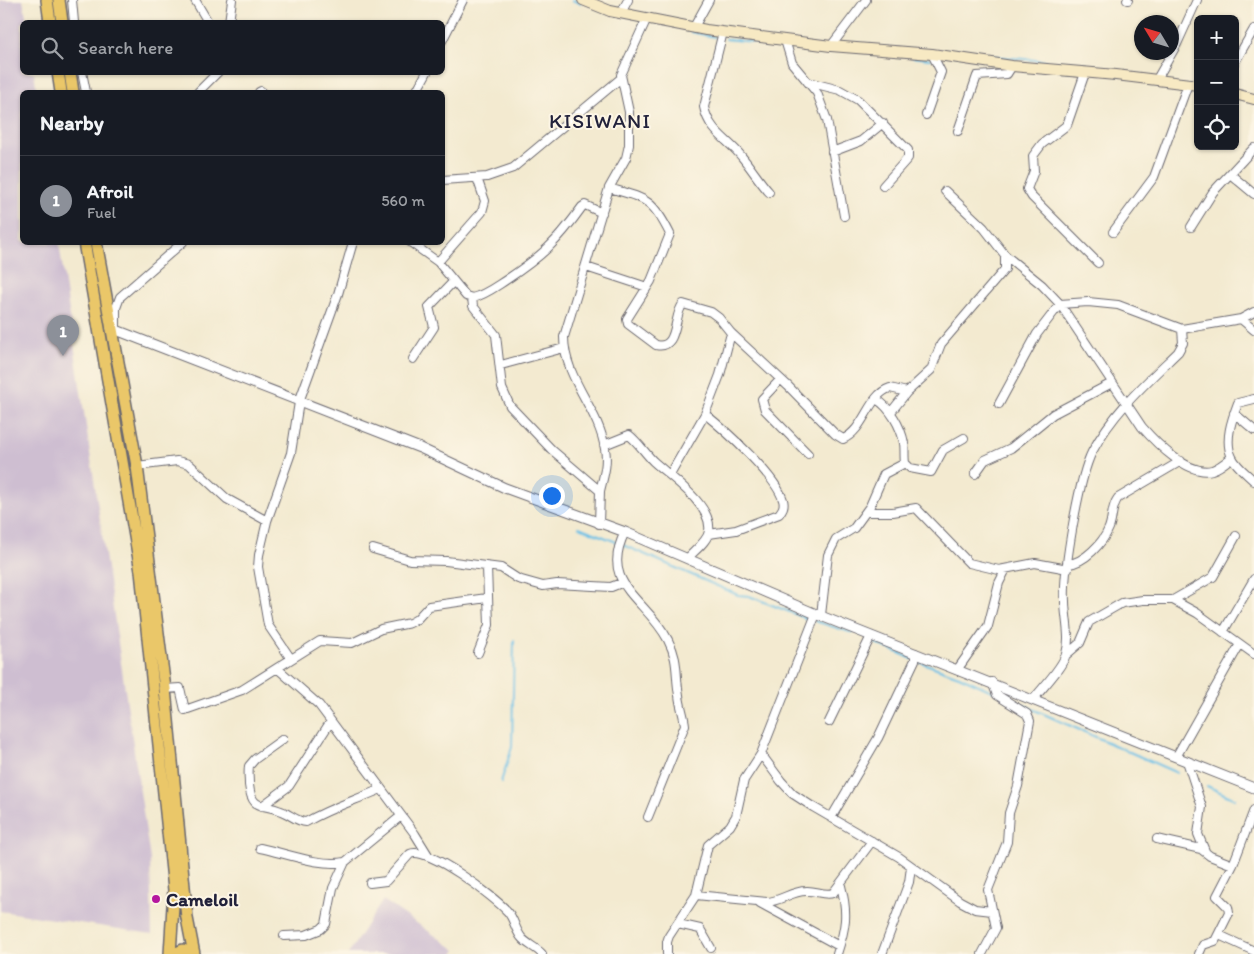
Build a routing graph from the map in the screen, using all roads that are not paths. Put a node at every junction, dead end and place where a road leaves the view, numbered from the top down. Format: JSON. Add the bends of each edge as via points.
{"nodes":[{"id":1,"x":47,"y":0,"type":"edge"},
{"id":2,"x":59,"y":0,"type":"edge"},
{"id":3,"x":72,"y":0,"type":"edge"},
{"id":4,"x":232,"y":0,"type":"edge"},
{"id":5,"x":463,"y":0,"type":"edge"},
{"id":6,"x":583,"y":0,"type":"edge"},
{"id":7,"x":628,"y":0,"type":"edge"},
{"id":8,"x":709,"y":0,"type":"edge"},
{"id":9,"x":866,"y":0,"type":"edge"},
{"id":10,"x":1197,"y":0,"type":"edge"},
{"id":11,"x":200,"y":2,"type":"edge"},
{"id":12,"x":621,"y":13,"type":"junction"},
{"id":13,"x":647,"y":18,"type":"junction"},
{"id":14,"x":50,"y":20,"type":"edge"},
{"id":15,"x":62,"y":20,"type":"edge"},
{"id":16,"x":74,"y":20,"type":"edge"},
{"id":17,"x":207,"y":20,"type":"edge"},
{"id":18,"x":229,"y":20,"type":"edge"},
{"id":19,"x":694,"y":27,"type":"junction"},
{"id":20,"x":1254,"y":29,"type":"edge"},
{"id":21,"x":723,"y":32,"type":"junction"},
{"id":22,"x":445,"y":35,"type":"edge"},
{"id":23,"x":785,"y":40,"type":"junction"},
{"id":24,"x":831,"y":46,"type":"junction"},
{"id":25,"x":932,"y":54,"type":"junction"},
{"id":26,"x":1236,"y":60,"type":"edge"},
{"id":27,"x":1012,"y":66,"type":"junction"},
{"id":28,"x":1084,"y":73,"type":"junction"},
{"id":29,"x":58,"y":75,"type":"edge"},
{"id":30,"x":70,"y":75,"type":"edge"},
{"id":31,"x":83,"y":75,"type":"edge"},
{"id":32,"x":215,"y":75,"type":"edge"},
{"id":33,"x":424,"y":75,"type":"edge"},
{"id":34,"x":1157,"y":79,"type":"junction"},
{"id":35,"x":620,"y":80,"type":"junction"},
{"id":36,"x":808,"y":82,"type":"junction"},
{"id":37,"x":1193,"y":84,"type":"edge"},
{"id":38,"x":61,"y":90,"type":"edge"},
{"id":39,"x":73,"y":90,"type":"edge"},
{"id":40,"x":86,"y":90,"type":"edge"},
{"id":41,"x":200,"y":90,"type":"edge"},
{"id":42,"x":417,"y":90,"type":"edge"},
{"id":43,"x":1239,"y":95,"type":"edge"},
{"id":44,"x":1254,"y":99,"type":"edge"},
{"id":45,"x":926,"y":115,"type":"dead end"},
{"id":46,"x":883,"y":123,"type":"junction"},
{"id":47,"x":958,"y":131,"type":"dead end"},
{"id":48,"x":1254,"y":148,"type":"edge"},
{"id":49,"x":832,"y":152,"type":"junction"},
{"id":50,"x":1230,"y":174,"type":"junction"},
{"id":51,"x":477,"y":178,"type":"junction"},
{"id":52,"x":445,"y":180,"type":"edge"},
{"id":53,"x":883,"y":186,"type":"dead end"},
{"id":54,"x":609,"y":188,"type":"junction"},
{"id":55,"x":945,"y":191,"type":"dead end"},
{"id":56,"x":769,"y":192,"type":"dead end"},
{"id":57,"x":1254,"y":194,"type":"edge"},
{"id":58,"x":602,"y":213,"type":"junction"},
{"id":59,"x":844,"y":216,"type":"dead end"},
{"id":60,"x":1191,"y":227,"type":"dead end"},
{"id":61,"x":1113,"y":232,"type":"dead end"},
{"id":62,"x":85,"y":245,"type":"edge"},
{"id":63,"x":97,"y":245,"type":"edge"},
{"id":64,"x":180,"y":245,"type":"edge"},
{"id":65,"x":351,"y":245,"type":"edge"},
{"id":66,"x":414,"y":245,"type":"edge"},
{"id":67,"x":1005,"y":255,"type":"junction"},
{"id":68,"x":438,"y":262,"type":"junction"},
{"id":69,"x":1098,"y":263,"type":"dead end"},
{"id":70,"x":586,"y":267,"type":"junction"},
{"id":71,"x":453,"y":282,"type":"junction"},
{"id":72,"x":647,"y":287,"type":"junction"},
{"id":73,"x":472,"y":298,"type":"junction"},
{"id":74,"x":1060,"y":304,"type":"junction"},
{"id":75,"x":1254,"y":312,"type":"edge"},
{"id":76,"x":1241,"y":319,"type":"junction"},
{"id":77,"x":114,"y":329,"type":"junction"},
{"id":78,"x":1182,"y":329,"type":"junction"},
{"id":79,"x":1254,"y":330,"type":"edge"},
{"id":80,"x":730,"y":337,"type":"dead end"},
{"id":81,"x":564,"y":348,"type":"junction"},
{"id":82,"x":413,"y":359,"type":"dead end"},
{"id":83,"x":501,"y":365,"type":"junction"},
{"id":84,"x":780,"y":380,"type":"junction"},
{"id":85,"x":1112,"y":383,"type":"junction"},
{"id":86,"x":908,"y":392,"type":"junction"},
{"id":87,"x":876,"y":399,"type":"junction"},
{"id":88,"x":1254,"y":399,"type":"edge"},
{"id":89,"x":299,"y":402,"type":"junction"},
{"id":90,"x":1126,"y":403,"type":"junction"},
{"id":91,"x":999,"y":404,"type":"dead end"},
{"id":92,"x":891,"y":412,"type":"junction"},
{"id":93,"x":1234,"y":413,"type":"junction"},
{"id":94,"x":704,"y":414,"type":"junction"},
{"id":95,"x":1254,"y":430,"type":"edge"},
{"id":96,"x":964,"y":438,"type":"dead end"},
{"id":97,"x":604,"y":445,"type":"junction"},
{"id":98,"x":808,"y":454,"type":"dead end"},
{"id":99,"x":1232,"y":457,"type":"junction"},
{"id":100,"x":1181,"y":461,"type":"junction"},
{"id":101,"x":904,"y":463,"type":"junction"},
{"id":102,"x":137,"y":466,"type":"junction"},
{"id":103,"x":975,"y":474,"type":"dead end"},
{"id":104,"x":670,"y":475,"type":"junction"},
{"id":105,"x":1254,"y":481,"type":"edge"},
{"id":106,"x":600,"y":491,"type":"junction"},
{"id":107,"x":866,"y":512,"type":"junction"},
{"id":108,"x":267,"y":521,"type":"junction"},
{"id":109,"x":599,"y":524,"type":"junction"},
{"id":110,"x":625,"y":532,"type":"junction"},
{"id":111,"x":709,"y":534,"type":"junction"},
{"id":112,"x":1236,"y":536,"type":"dead end"},
{"id":113,"x":373,"y":549,"type":"dead end"},
{"id":114,"x":688,"y":558,"type":"junction"},
{"id":115,"x":487,"y":567,"type":"junction"},
{"id":116,"x":1068,"y":567,"type":"junction"},
{"id":117,"x":1006,"y":569,"type":"junction"},
{"id":118,"x":1254,"y":579,"type":"edge"},
{"id":119,"x":622,"y":583,"type":"junction"},
{"id":120,"x":488,"y":598,"type":"junction"},
{"id":121,"x":1173,"y":600,"type":"junction"},
{"id":122,"x":818,"y":614,"type":"junction"},
{"id":123,"x":1223,"y":632,"type":"junction"},
{"id":124,"x":871,"y":636,"type":"junction"},
{"id":125,"x":1240,"y":644,"type":"junction"},
{"id":126,"x":478,"y":653,"type":"dead end"},
{"id":127,"x":915,"y":653,"type":"junction"},
{"id":128,"x":1254,"y":654,"type":"edge"},
{"id":129,"x":1066,"y":655,"type":"junction"},
{"id":130,"x":291,"y":658,"type":"junction"},
{"id":131,"x":276,"y":668,"type":"junction"},
{"id":132,"x":957,"y":670,"type":"junction"},
{"id":133,"x":992,"y":682,"type":"junction"},
{"id":134,"x":165,"y":689,"type":"junction"},
{"id":135,"x":1033,"y":700,"type":"junction"},
{"id":136,"x":331,"y":721,"type":"junction"},
{"id":137,"x":829,"y":722,"type":"dead end"},
{"id":138,"x":282,"y":739,"type":"dead end"},
{"id":139,"x":761,"y":754,"type":"junction"},
{"id":140,"x":1176,"y":757,"type":"junction"},
{"id":141,"x":1187,"y":761,"type":"junction"},
{"id":142,"x":1254,"y":788,"type":"edge"},
{"id":143,"x":381,"y":789,"type":"junction"},
{"id":144,"x":262,"y":806,"type":"junction"},
{"id":145,"x":1254,"y":810,"type":"edge"},
{"id":146,"x":401,"y":816,"type":"junction"},
{"id":147,"x":648,"y":817,"type":"dead end"},
{"id":148,"x":830,"y":818,"type":"junction"},
{"id":149,"x":1157,"y":839,"type":"dead end"},
{"id":150,"x":872,"y":841,"type":"junction"},
{"id":151,"x":260,"y":848,"type":"dead end"},
{"id":152,"x":1205,"y":852,"type":"junction"},
{"id":153,"x":428,"y":855,"type":"junction"},
{"id":154,"x":344,"y":862,"type":"junction"},
{"id":155,"x":1233,"y":866,"type":"junction"},
{"id":156,"x":911,"y":867,"type":"junction"},
{"id":157,"x":370,"y":883,"type":"dead end"},
{"id":158,"x":841,"y":886,"type":"junction"},
{"id":159,"x":696,"y":895,"type":"junction"},
{"id":160,"x":758,"y":901,"type":"junction"},
{"id":161,"x":992,"y":911,"type":"junction"},
{"id":162,"x":678,"y":924,"type":"junction"},
{"id":163,"x":284,"y":936,"type":"dead end"},
{"id":164,"x":1219,"y":936,"type":"junction"},
{"id":165,"x":711,"y":948,"type":"dead end"},
{"id":166,"x":838,"y":950,"type":"edge"},
{"id":167,"x":1254,"y":950,"type":"edge"},
{"id":168,"x":170,"y":954,"type":"edge"},
{"id":169,"x":174,"y":954,"type":"edge"},
{"id":170,"x":193,"y":954,"type":"edge"},
{"id":171,"x":542,"y":954,"type":"edge"},
{"id":172,"x":667,"y":954,"type":"edge"},
{"id":173,"x":882,"y":954,"type":"edge"},
{"id":174,"x":982,"y":954,"type":"edge"},
{"id":175,"x":1199,"y":954,"type":"edge"}],
"edges":[{"from":1,"to":14,"type":"main road"},
{"from":2,"to":15,"type":"main road"},
{"from":3,"to":16,"type":"street"},
{"from":4,"to":18,"type":"street"},
{"from":5,"to":22,"type":"street"},
{"from":6,"to":12,"type":"main road"},
{"from":7,"to":12,"type":"street"},
{"from":8,"to":19,"type":"street"},
{"from":9,"to":24,"type":"street"},
{"from":10,"to":34,"type":"street"},
{"from":11,"to":17,"type":"street"},
{"from":12,"to":13,"type":"main road"},
{"from":13,"to":19,"type":"main road"},
{"from":13,"to":35,"type":"street","via":[[622,69]]},
{"from":19,"to":21,"type":"main road"},
{"from":20,"to":26,"type":"street"},
{"from":21,"to":23,"type":"main road"},
{"from":21,"to":56,"type":"street","via":[[704,108],[706,117]]},
{"from":23,"to":24,"type":"main road"},
{"from":23,"to":36,"type":"street","via":[[796,70]]},
{"from":24,"to":25,"type":"main road"},
{"from":25,"to":27,"type":"main road"},
{"from":25,"to":45,"type":"street","via":[[941,72]]},
{"from":27,"to":28,"type":"main road"},
{"from":27,"to":47,"type":"street","via":[[1007,74],[977,76]]},
{"from":28,"to":34,"type":"main road"},
{"from":28,"to":69,"type":"street","via":[[1067,125],[1042,144],[1034,156],[1034,171],[1027,189]]},
{"from":29,"to":38,"type":"main road"},
{"from":30,"to":39,"type":"main road"},
{"from":31,"to":40,"type":"street"},
{"from":32,"to":41,"type":"street"},
{"from":33,"to":42,"type":"street"},
{"from":34,"to":37,"type":"main road"},
{"from":35,"to":51,"type":"street","via":[[513,168]]},
{"from":35,"to":54,"type":"street","via":[[629,112],[629,145],[626,158]]},
{"from":36,"to":46,"type":"street","via":[[851,95]]},
{"from":36,"to":49,"type":"street","via":[[817,93],[827,120]]},
{"from":37,"to":61,"type":"street","via":[[1154,176]]},
{"from":43,"to":44,"type":"main road"},
{"from":46,"to":49,"type":"street","via":[[861,140]]},
{"from":46,"to":53,"type":"street","via":[[910,155]]},
{"from":48,"to":50,"type":"street"},
{"from":49,"to":59,"type":"street"},
{"from":50,"to":57,"type":"street"},
{"from":50,"to":60,"type":"street","via":[[1213,192]]},
{"from":51,"to":52,"type":"street"},
{"from":51,"to":68,"type":"street","via":[[485,201],[482,212]]},
{"from":54,"to":58,"type":"street"},
{"from":54,"to":72,"type":"street","via":[[648,200],[670,234]]},
{"from":55,"to":67,"type":"street","via":[[984,228]]},
{"from":58,"to":70,"type":"street"},
{"from":58,"to":73,"type":"street","via":[[585,205],[541,257],[491,290]]},
{"from":62,"to":168,"type":"main road","via":[[141,571],[174,890]]},
{"from":63,"to":77,"type":"main road"},
{"from":64,"to":77,"type":"street","via":[[120,296]]},
{"from":65,"to":89,"type":"street","via":[[338,294]]},
{"from":66,"to":68,"type":"street"},
{"from":67,"to":74,"type":"street"},
{"from":67,"to":86,"type":"street","via":[[1003,271],[941,344],[931,370]]},
{"from":68,"to":71,"type":"street"},
{"from":70,"to":72,"type":"street"},
{"from":70,"to":81,"type":"street","via":[[566,324]]},
{"from":71,"to":73,"type":"street"},
{"from":71,"to":82,"type":"street","via":[[429,308],[434,327]]},
{"from":72,"to":84,"type":"street","via":[[627,322],[656,345],[664,345],[671,338],[680,308],[689,304],[719,318]]},
{"from":73,"to":83,"type":"street","via":[[473,306],[496,335]]},
{"from":74,"to":78,"type":"street","via":[[1118,305]]},
{"from":74,"to":85,"type":"street"},
{"from":74,"to":91,"type":"street","via":[[1037,334]]},
{"from":75,"to":76,"type":"street"},
{"from":76,"to":78,"type":"street"},
{"from":76,"to":79,"type":"street"},
{"from":77,"to":89,"type":"street"},
{"from":77,"to":102,"type":"main road"},
{"from":78,"to":90,"type":"street","via":[[1183,343],[1178,352]]},
{"from":80,"to":94,"type":"street","via":[[720,375]]},
{"from":81,"to":83,"type":"street"},
{"from":81,"to":97,"type":"street","via":[[574,380]]},
{"from":83,"to":106,"type":"street","via":[[502,388],[510,406],[552,450]]},
{"from":84,"to":87,"type":"street","via":[[843,439],[856,429]]},
{"from":84,"to":98,"type":"street","via":[[762,398],[765,410]]},
{"from":85,"to":90,"type":"street"},
{"from":85,"to":103,"type":"street","via":[[1053,414],[1011,448],[985,460]]},
{"from":86,"to":87,"type":"street","via":[[887,388]]},
{"from":86,"to":92,"type":"street"},
{"from":87,"to":92,"type":"street"},
{"from":88,"to":93,"type":"street","via":[[1240,401]]},
{"from":89,"to":108,"type":"street","via":[[291,453]]},
{"from":89,"to":109,"type":"street","via":[[410,444],[505,488]]},
{"from":90,"to":100,"type":"street","via":[[1157,444]]},
{"from":90,"to":116,"type":"street","via":[[1092,453],[1084,474]]},
{"from":92,"to":101,"type":"street","via":[[904,444]]},
{"from":93,"to":95,"type":"street"},
{"from":93,"to":99,"type":"street","via":[[1230,431]]},
{"from":94,"to":104,"type":"street"},
{"from":94,"to":111,"type":"street","via":[[722,428],[771,480],[784,501],[784,508],[779,514],[736,530]]},
{"from":96,"to":101,"type":"street","via":[[941,453],[930,472],[910,468]]},
{"from":97,"to":104,"type":"street","via":[[629,435]]},
{"from":97,"to":106,"type":"street","via":[[606,467]]},
{"from":99,"to":100,"type":"street","via":[[1214,470]]},
{"from":99,"to":105,"type":"street"},
{"from":100,"to":116,"type":"street","via":[[1118,498],[1109,528],[1102,539],[1080,562]]},
{"from":101,"to":107,"type":"street","via":[[884,474]]},
{"from":102,"to":108,"type":"street","via":[[177,461],[189,464],[227,499]]},
{"from":102,"to":134,"type":"main road"},
{"from":104,"to":111,"type":"street","via":[[703,510],[710,526]]},
{"from":106,"to":109,"type":"street"},
{"from":107,"to":117,"type":"street","via":[[916,508],[969,563]]},
{"from":107,"to":122,"type":"street","via":[[854,528],[836,539],[828,555]]},
{"from":108,"to":130,"type":"street","via":[[258,567],[262,596],[268,625]]},
{"from":109,"to":110,"type":"street"},
{"from":110,"to":114,"type":"street"},
{"from":110,"to":119,"type":"street","via":[[617,556]]},
{"from":111,"to":114,"type":"street"},
{"from":112,"to":121,"type":"street","via":[[1213,577]]},
{"from":113,"to":115,"type":"street","via":[[410,560]]},
{"from":114,"to":122,"type":"street"},
{"from":115,"to":119,"type":"street","via":[[501,568],[518,579],[543,586],[611,586]]},
{"from":115,"to":120,"type":"street"},
{"from":116,"to":117,"type":"street","via":[[1035,563]]},
{"from":116,"to":129,"type":"street","via":[[1064,600]]},
{"from":117,"to":132,"type":"street","via":[[999,582],[988,626]]},
{"from":118,"to":123,"type":"street"},
{"from":119,"to":147,"type":"street","via":[[669,642],[678,664],[679,696],[684,716],[685,725]]},
{"from":120,"to":126,"type":"street","via":[[488,624]]},
{"from":120,"to":130,"type":"street","via":[[434,604],[410,623],[381,629],[352,643],[320,641]]},
{"from":121,"to":123,"type":"street"},
{"from":121,"to":129,"type":"street","via":[[1122,603],[1088,623],[1080,643]]},
{"from":122,"to":124,"type":"street"},
{"from":122,"to":139,"type":"street"},
{"from":123,"to":125,"type":"street"},
{"from":124,"to":127,"type":"street"},
{"from":124,"to":137,"type":"street"},
{"from":125,"to":128,"type":"street"},
{"from":125,"to":140,"type":"street"},
{"from":127,"to":132,"type":"street"},
{"from":127,"to":148,"type":"street","via":[[915,660],[891,713]]},
{"from":129,"to":135,"type":"street"},
{"from":130,"to":131,"type":"street"},
{"from":131,"to":134,"type":"street","via":[[242,690],[185,710],[180,688]]},
{"from":131,"to":136,"type":"street","via":[[309,695]]},
{"from":132,"to":133,"type":"street"},
{"from":133,"to":135,"type":"street"},
{"from":133,"to":161,"type":"street","via":[[997,695],[1027,714],[1030,721],[1018,786],[1009,813],[1007,842],[988,890]]},
{"from":134,"to":170,"type":"main road"},
{"from":135,"to":140,"type":"street"},
{"from":136,"to":143,"type":"street"},
{"from":136,"to":144,"type":"street","via":[[289,786]]},
{"from":138,"to":144,"type":"street","via":[[249,766],[252,801]]},
{"from":139,"to":148,"type":"street","via":[[793,794]]},
{"from":139,"to":159,"type":"street","via":[[744,780],[736,816],[708,845]]},
{"from":140,"to":141,"type":"street"},
{"from":141,"to":142,"type":"street"},
{"from":141,"to":152,"type":"street","via":[[1202,808],[1198,834]]},
{"from":143,"to":144,"type":"street","via":[[340,804],[306,822],[281,810]]},
{"from":143,"to":146,"type":"street"},
{"from":145,"to":155,"type":"street"},
{"from":146,"to":153,"type":"street"},
{"from":146,"to":154,"type":"street"},
{"from":148,"to":150,"type":"street"},
{"from":149,"to":152,"type":"street"},
{"from":150,"to":156,"type":"street"},
{"from":150,"to":158,"type":"street"},
{"from":151,"to":154,"type":"street","via":[[317,862]]},
{"from":152,"to":155,"type":"street"},
{"from":153,"to":157,"type":"street","via":[[415,852],[401,862],[386,881]]},
{"from":153,"to":171,"type":"street","via":[[450,867],[501,905],[521,937]]},
{"from":154,"to":163,"type":"street","via":[[333,888],[326,924],[306,935]]},
{"from":155,"to":164,"type":"street","via":[[1217,896],[1229,909]]},
{"from":156,"to":161,"type":"street","via":[[960,901],[975,909]]},
{"from":156,"to":173,"type":"street","via":[[909,882]]},
{"from":158,"to":160,"type":"street","via":[[830,894],[805,891],[778,901]]},
{"from":158,"to":166,"type":"street","via":[[847,908],[844,934]]},
{"from":159,"to":160,"type":"street"},
{"from":159,"to":162,"type":"street"},
{"from":160,"to":166,"type":"street"},
{"from":161,"to":174,"type":"street","via":[[996,928]]},
{"from":162,"to":165,"type":"street","via":[[700,929]]},
{"from":162,"to":172,"type":"street","via":[[667,942]]},
{"from":164,"to":167,"type":"street"},
{"from":164,"to":175,"type":"street","via":[[1203,945]]},
{"from":169,"to":170,"type":"main road","via":[[183,950]]}]}
